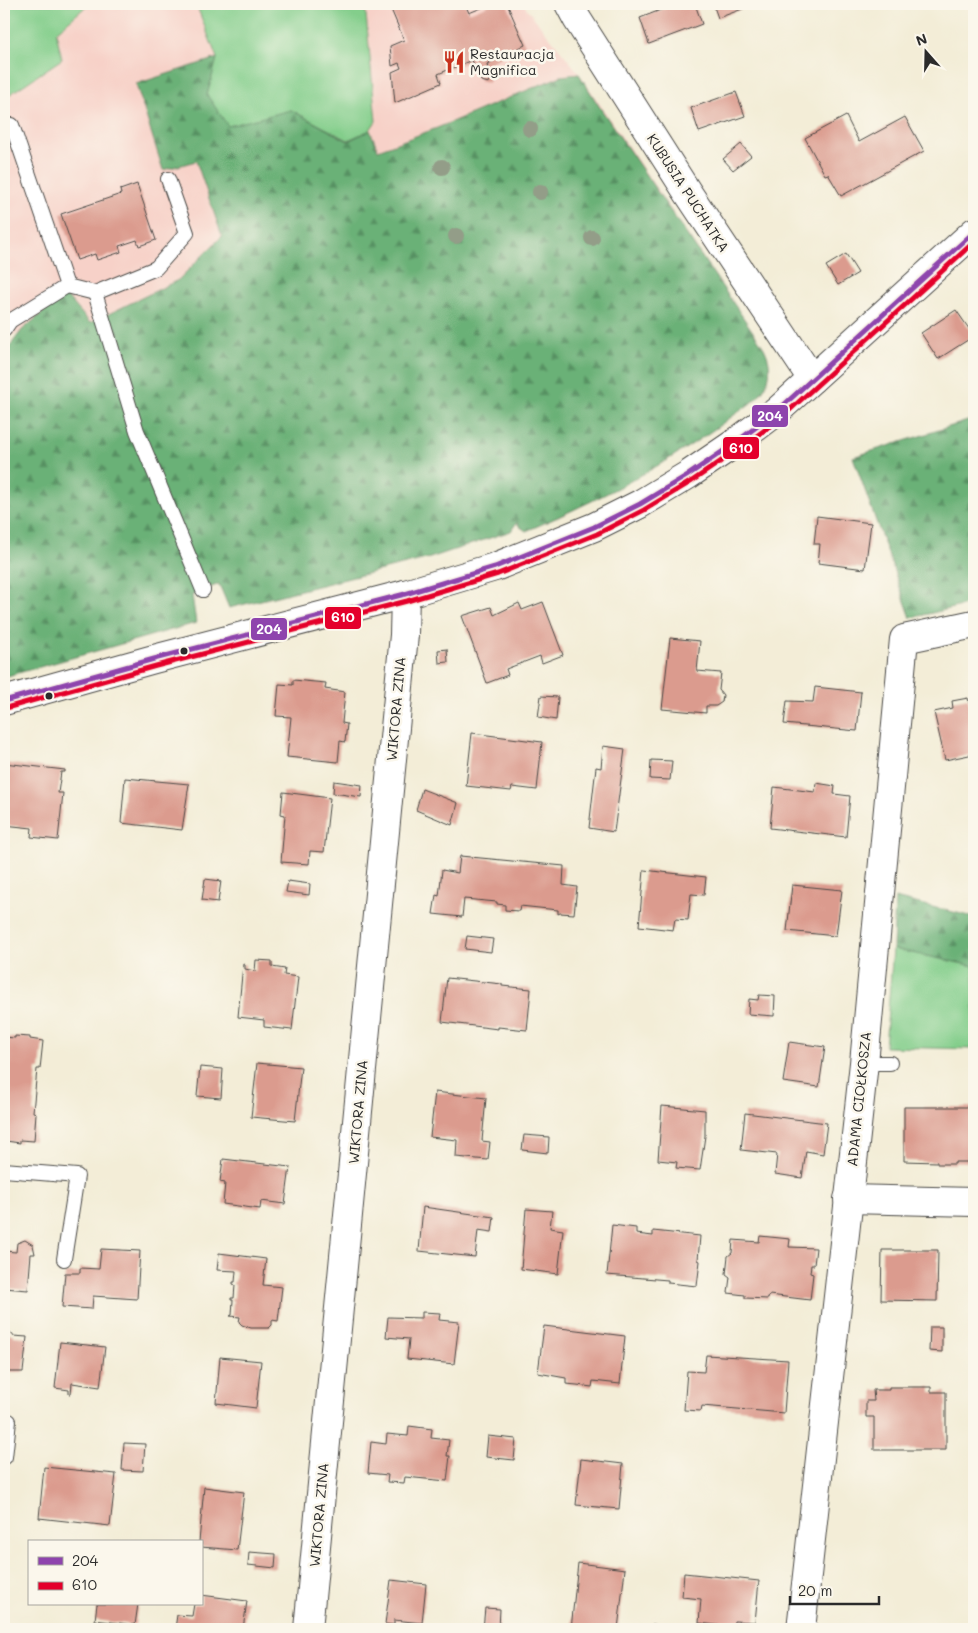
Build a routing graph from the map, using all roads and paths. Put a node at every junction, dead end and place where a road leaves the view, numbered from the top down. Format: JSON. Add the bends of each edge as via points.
{"nodes":[{"id":1,"x":569,"y":4,"type":"edge"},
{"id":2,"x":12,"y":125,"type":"dead end"},
{"id":3,"x":168,"y":179,"type":"dead end"},
{"id":4,"x":974,"y":232,"type":"edge"},
{"id":5,"x":68,"y":286,"type":"junction"},
{"id":6,"x":95,"y":293,"type":"junction"},
{"id":7,"x":4,"y":330,"type":"edge"},
{"id":8,"x":812,"y":379,"type":"junction"},
{"id":9,"x":203,"y":590,"type":"dead end"},
{"id":10,"x":405,"y":594,"type":"junction"},
{"id":11,"x":974,"y":624,"type":"edge"},
{"id":12,"x":4,"y":700,"type":"edge"},
{"id":13,"x":4,"y":1170,"type":"edge"},
{"id":14,"x":848,"y":1200,"type":"junction"},
{"id":15,"x":974,"y":1202,"type":"edge"},
{"id":16,"x":64,"y":1259,"type":"dead end"},
{"id":17,"x":9,"y":1420,"type":"dead end"},
{"id":18,"x":4,"y":1457,"type":"edge"},
{"id":19,"x":308,"y":1629,"type":"edge"},
{"id":20,"x":801,"y":1629,"type":"edge"}],
"edges":[{"from":1,"to":8,"type":"street","name":"KUBUSIA PUCHATKA","via":[[688,193]]},
{"from":2,"to":5,"type":"lane"},
{"from":3,"to":6,"type":"lane","via":[[187,233],[156,268]]},
{"from":4,"to":8,"type":"street"},
{"from":5,"to":6,"type":"lane"},
{"from":5,"to":7,"type":"lane","via":[[10,322]]},
{"from":6,"to":9,"type":"lane","via":[[137,431]]},
{"from":8,"to":10,"type":"street","via":[[735,443],[640,504],[594,527],[494,567]]},
{"from":10,"to":12,"type":"street"},
{"from":10,"to":19,"type":"street","name":"WIKTORA ZINA","via":[[403,645]]},
{"from":11,"to":14,"type":"street","name":"ADAMA CIOŁKOSZA","via":[[904,640],[877,1063]]},
{"from":13,"to":16,"type":"lane","via":[[77,1176]]},
{"from":14,"to":15,"type":"street"},
{"from":14,"to":20,"type":"street","name":"ADAMA CIOŁKOSZA"},
{"from":17,"to":18,"type":"lane"}]}
